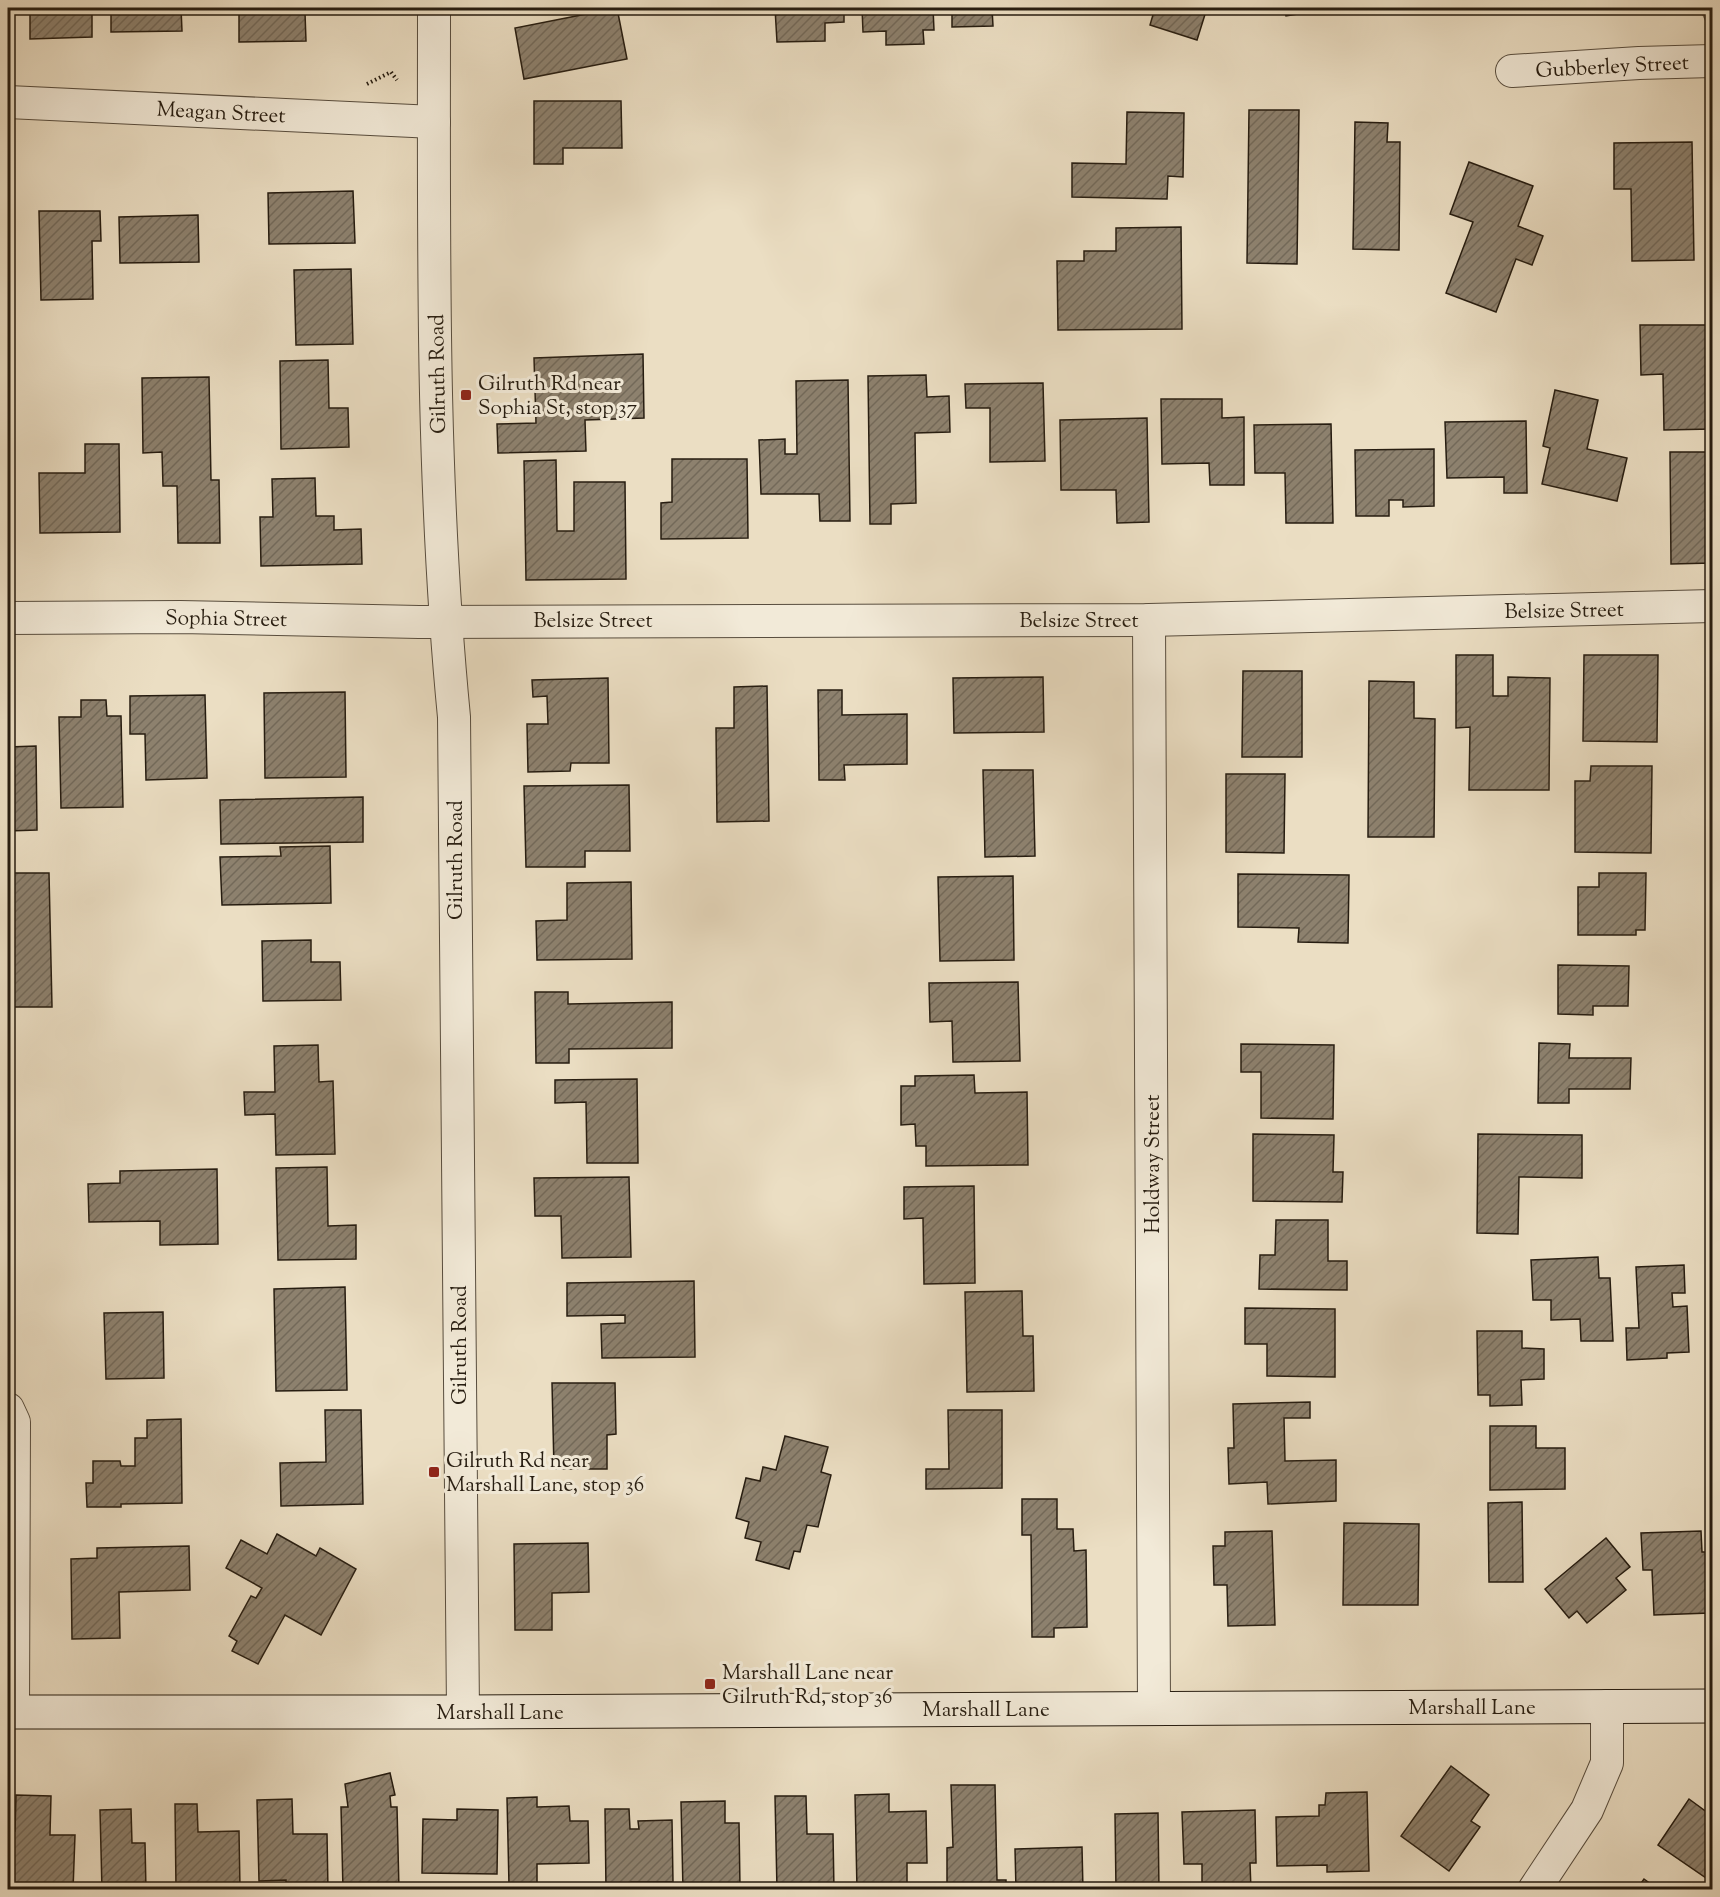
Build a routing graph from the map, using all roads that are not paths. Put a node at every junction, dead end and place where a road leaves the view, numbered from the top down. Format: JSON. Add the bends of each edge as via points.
{"nodes":[{"id":1,"x":434,"y":8,"type":"edge"},
{"id":2,"x":1713,"y":61,"type":"edge"},
{"id":3,"x":1512,"y":71,"type":"dead end"},
{"id":4,"x":8,"y":102,"type":"edge"},
{"id":5,"x":434,"y":122,"type":"junction"},
{"id":6,"x":1713,"y":606,"type":"edge"},
{"id":7,"x":8,"y":618,"type":"edge"},
{"id":8,"x":1149,"y":620,"type":"junction"},
{"id":9,"x":444,"y":621,"type":"junction"},
{"id":10,"x":8,"y":1409,"type":"edge"},
{"id":11,"x":1607,"y":1706,"type":"junction"},
{"id":12,"x":1713,"y":1706,"type":"edge"},
{"id":13,"x":1154,"y":1708,"type":"junction"},
{"id":14,"x":10,"y":1712,"type":"edge"},
{"id":15,"x":463,"y":1712,"type":"junction"},
{"id":16,"x":1534,"y":1890,"type":"edge"}],
"edges":[{"from":1,"to":5,"type":"street","name":"Gilruth Road"},
{"from":2,"to":3,"type":"street","name":"Gubberley Street"},
{"from":4,"to":5,"type":"street","name":"Meagan Street"},
{"from":5,"to":9,"type":"street","name":"Gilruth Road","via":[[438,489]]},
{"from":6,"to":8,"type":"street","name":"Belsize Street"},
{"from":7,"to":9,"type":"street","name":"Sophia Street"},
{"from":8,"to":9,"type":"street","name":"Belsize Street"},
{"from":8,"to":13,"type":"street","name":"Holdway Street"},
{"from":9,"to":15,"type":"street","name":"Gilruth Road","via":[[454,717]]},
{"from":10,"to":14,"type":"street","via":[[14,1422]]},
{"from":11,"to":12,"type":"street","name":"Marshall Lane"},
{"from":11,"to":13,"type":"street","name":"Marshall Lane"},
{"from":11,"to":16,"type":"street","via":[[1607,1763],[1587,1810]]},
{"from":13,"to":15,"type":"street","name":"Marshall Lane"},
{"from":14,"to":15,"type":"street","name":"Marshall Lane"}]}
